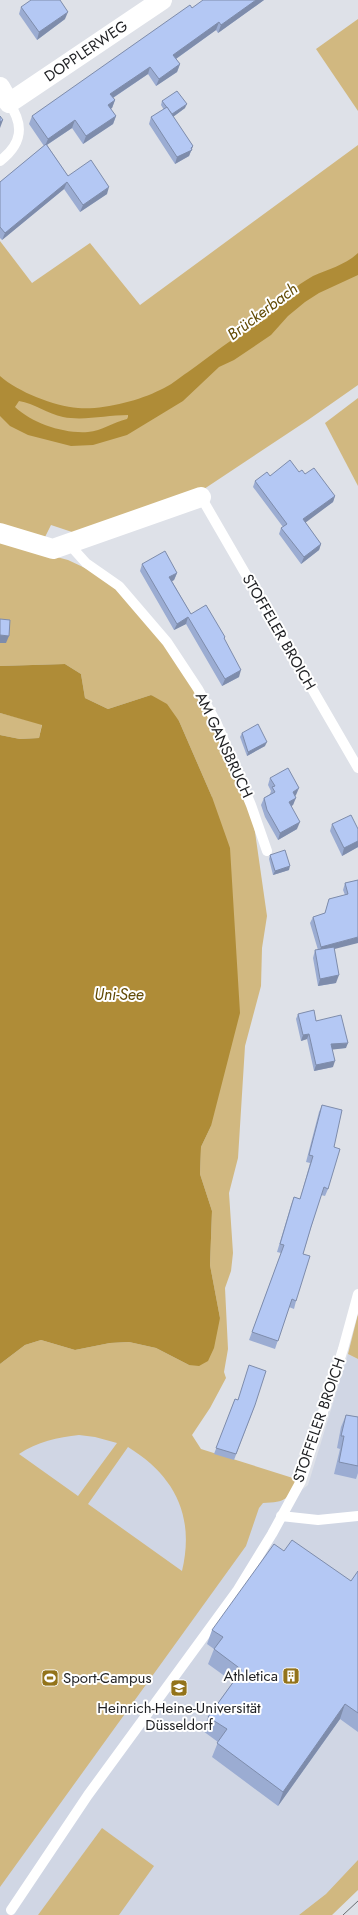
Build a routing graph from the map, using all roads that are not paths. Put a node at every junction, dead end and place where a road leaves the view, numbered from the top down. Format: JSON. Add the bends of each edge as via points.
{"nodes":[{"id":1,"x":162,"y":0,"type":"edge"},
{"id":2,"x":5,"y":95,"type":"edge"},
{"id":3,"x":0,"y":161,"type":"edge"},
{"id":4,"x":201,"y":496,"type":"joint"},
{"id":5,"x":0,"y":533,"type":"edge"},
{"id":6,"x":68,"y":543,"type":"junction"},
{"id":7,"x":358,"y":768,"type":"edge"},
{"id":8,"x":267,"y":851,"type":"dead end"},
{"id":9,"x":358,"y":1294,"type":"edge"},
{"id":10,"x":281,"y":1516,"type":"junction"},
{"id":11,"x":358,"y":1516,"type":"edge"},
{"id":12,"x":11,"y":1910,"type":"dead end"}],
"edges":[{"from":1,"to":2,"type":"street","name":"DOPPLERWEG"},
{"from":2,"to":3,"type":"lane","via":[[17,115],[19,138],[10,153]]},
{"from":4,"to":6,"type":"street"},
{"from":4,"to":7,"type":"lane","name":"STOFFELER BROICH"},
{"from":5,"to":6,"type":"street","via":[[53,549]]},
{"from":6,"to":8,"type":"lane","name":"AM GANSBRUCH","via":[[86,563],[119,586],[167,642],[198,688],[217,724],[252,805]]},
{"from":9,"to":10,"type":"lane","name":"STOFFELER BROICH","via":[[301,1481]]},
{"from":10,"to":11,"type":"lane","via":[[318,1520]]},
{"from":10,"to":12,"type":"lane","name":"STOFFELER BROICH","via":[[237,1591],[88,1795]]}]}
